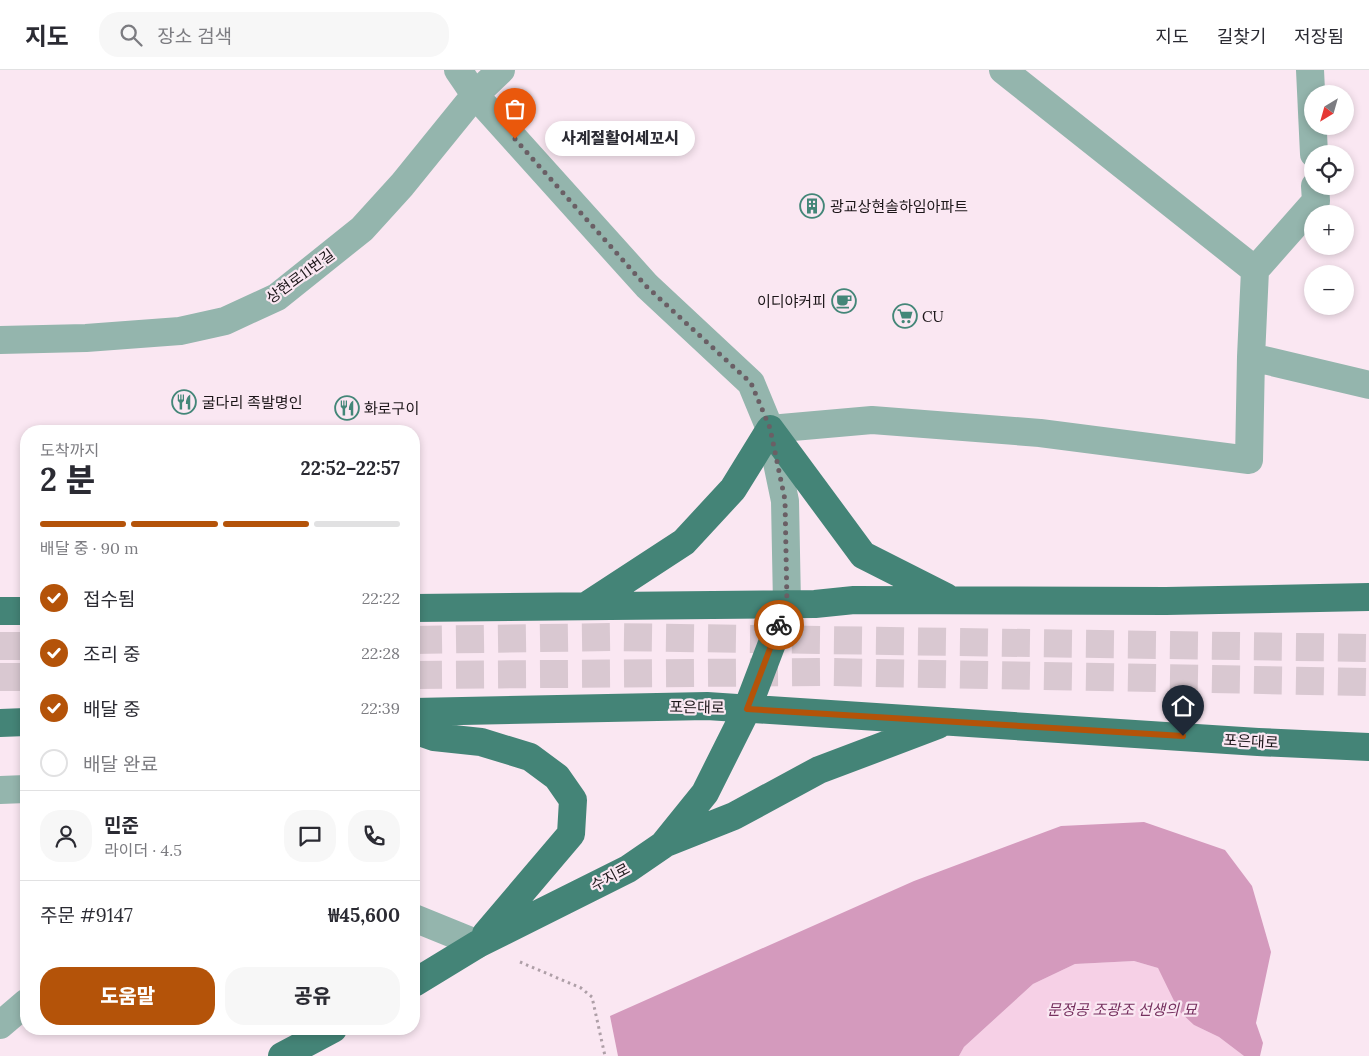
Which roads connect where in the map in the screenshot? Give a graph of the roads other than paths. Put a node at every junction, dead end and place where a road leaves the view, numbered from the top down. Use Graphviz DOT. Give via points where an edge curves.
graph roads {
  1 [pos="458,70"];
  2 [pos="501,70"];
  3 [pos="1003,70"];
  4 [pos="1310,70"];
  5 [pos="475,95"];
  6 [pos="1314,145"];
  7 [pos="1316,195"];
  8 [pos="1255,270"];
  9 [pos="0,340"];
  10 [pos="1251,357"];
  11 [pos="1369,385"];
  12 [pos="770,428"];
  13 [pos="1369,597"];
  14 [pos="952,600"];
  15 [pos="787,604"];
  16 [pos="586,606"];
  17 [pos="420,608"];
  18 [pos="0,611"];
  19 [pos="20,611"];
  20 [pos="747,709"];
  21 [pos="420,712"];
  22 [pos="947,721"];
  23 [pos="20,722"];
  24 [pos="0,723"];
  25 [pos="420,732"];
  26 [pos="1369,747"];
  27 [pos="20,788"];
  28 [pos="0,790"];
  29 [pos="663,844"];
  30 [pos="420,919"];
  31 [pos="478,944"];
  32 [pos="420,979"];
  33 [pos="20,1008"];
  34 [pos="0,1025"];
  35 [pos="322,1035"];
  36 [pos="282,1056"];
  1 -- 5 [label="street"];
  2 -- 5 [label="street, 상현로11번길"];
  3 -- 8 [label="street"];
  4 -- 6 [label="street"];
  5 -- 9 [label="street, 상현로11번길" via="362,229 277,297 225,321 180,331"];
  5 -- 12 [label="street" via="646,286 751,383"];
  7 -- 8 [label="street" via="1316,202"];
  8 -- 10 [label="street"];
  10 -- 11 [label="street"];
  10 -- 12 [label="street" via="1249,460 1040,433 872,420"];
  12 -- 14 [label="main road" via="863,555"];
  12 -- 15 [label="street" via="785,500"];
  12 -- 16 [label="main road" via="733,489 684,542"];
  13 -- 14 [label="main road"];
  14 -- 15 [label="main road"];
  15 -- 16 [label="main road"];
  15 -- 20 [label="main road, 수지로"];
  16 -- 17 [label="main road"];
  18 -- 19 [label="main road"];
  20 -- 21 [label="main road, 포은대로" via="706,706"];
  20 -- 22 [label="main road, 포은대로"];
  20 -- 29 [label="main road, 수지로" via="705,793"];
  22 -- 26 [label="main road, 포은대로"];
  22 -- 29 [label="main road" via="819,770 734,816"];
  23 -- 24 [label="main road"];
  25 -- 31 [label="main road" via="482,742 530,757 558,777 573,800 570,834"];
  27 -- 28 [label="street"];
  29 -- 31 [label="main road, 수지로" via="628,869"];
  30 -- 31 [label="street"];
  31 -- 32 [label="main road, 수지로"];
  33 -- 34 [label="street"];
  35 -- 36 [label="main road"];
}
